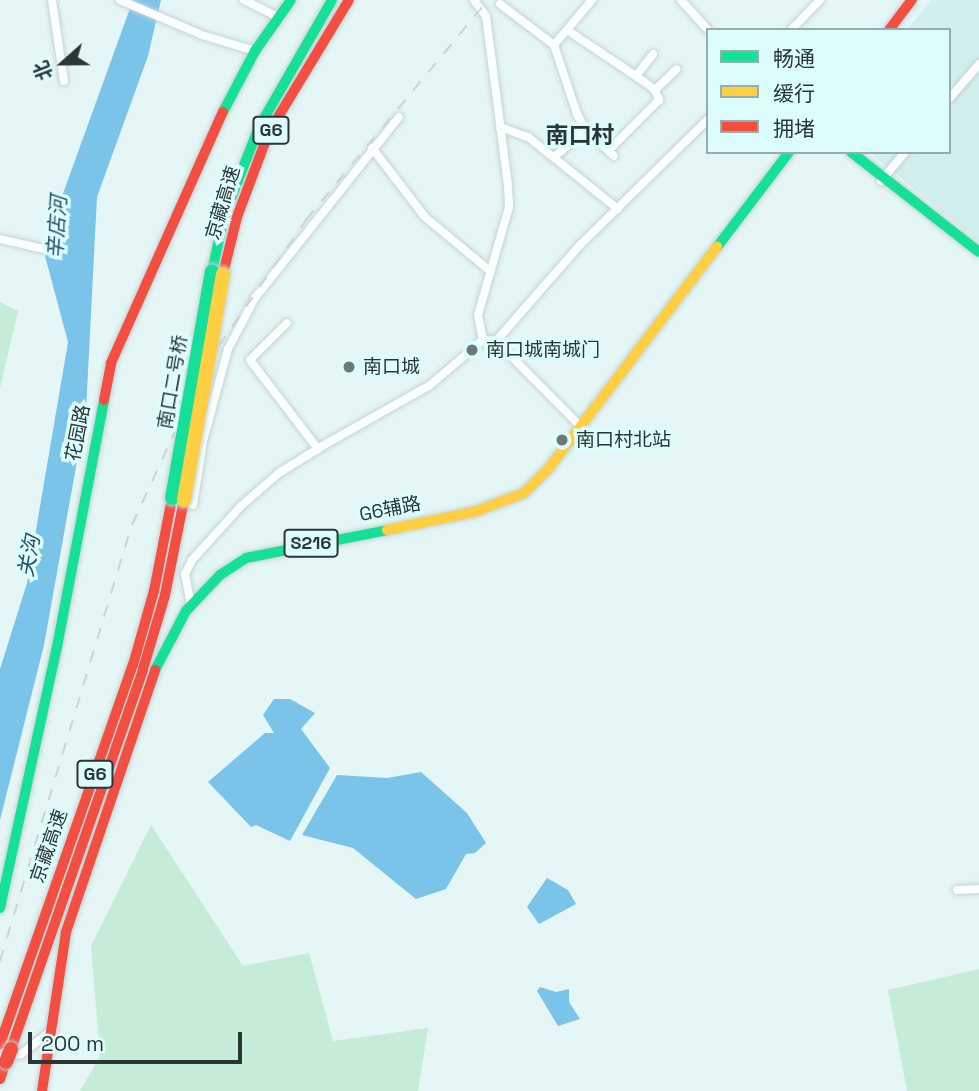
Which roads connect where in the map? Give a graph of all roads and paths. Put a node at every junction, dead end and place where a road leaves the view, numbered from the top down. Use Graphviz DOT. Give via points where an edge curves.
graph roads {
  1 [pos="52,0"];
  2 [pos="244,0"];
  3 [pos="291,0"];
  4 [pos="332,0"];
  5 [pos="349,0"];
  6 [pos="474,0"];
  7 [pos="592,0"];
  8 [pos="681,0"];
  9 [pos="820,0"];
  10 [pos="912,0"];
  11 [pos="124,2"];
  12 [pos="501,2"];
  13 [pos="486,16"];
  14 [pos="280,18"];
  15 [pos="706,28"];
  16 [pos="793,28"];
  17 [pos="891,28"];
  18 [pos="567,30"];
  19 [pos="554,45"];
  20 [pos="255,51"];
  21 [pos="653,54"];
  22 [pos="979,64"];
  23 [pos="677,69"];
  24 [pos="636,76"];
  25 [pos="64,81"];
  26 [pos="655,90"];
  27 [pos="951,97"];
  28 [pos="399,117"];
  29 [pos="706,121"];
  30 [pos="500,127"];
  31 [pos="586,130"];
  32 [pos="373,148"];
  33 [pos="787,154"];
  34 [pos="853,154"];
  35 [pos="903,154"];
  36 [pos="554,157"];
  37 [pos="882,179"];
  38 [pos="618,209"];
  39 [pos="0,239"];
  40 [pos="44,249"];
  41 [pos="979,252"];
  42 [pos="490,271"];
  43 [pos="217,273"];
  44 [pos="288,323"];
  45 [pos="483,340"];
  46 [pos="496,341"];
  47 [pos="581,426"];
  48 [pos="318,449"];
  49 [pos="183,501"];
  50 [pos="191,605"];
  51 [pos="979,889"];
  52 [pos="957,890"];
  53 [pos="0,908"];
  54 [pos="54,1028"];
  55 [pos="4,1053"];
  56 [pos="0,1079"];
  57 [pos="42,1091"];
  1 -- 25 [label="street"];
  2 -- 14 [label="street"];
  3 -- 14 [label="main road, 花园路"];
  4 -- 43 [label="main road, 京藏高速 / G6" via="259,127 224,216"];
  5 -- 43 [label="main road, 京藏高速 / G6" via="269,132"];
  6 -- 13 [label="street"];
  7 -- 18 [label="street"];
  8 -- 15 [label="street"];
  9 -- 16 [label="street"];
  10 -- 17 [label="main road"];
  11 -- 20 [label="street"];
  12 -- 13 [label="street"];
  12 -- 19 [label="street"];
  13 -- 30 [label="street"];
  14 -- 20 [label="main road, 花园路"];
  18 -- 19 [label="street"];
  18 -- 24 [label="street"];
  19 -- 31 [label="street" via="569,97"];
  20 -- 53 [label="main road, 花园路" via="111,363 57,647"];
  21 -- 24 [label="street"];
  22 -- 27 [label="street"];
  23 -- 26 [label="street"];
  24 -- 26 [label="street"];
  26 -- 31 [label="street" via="659,100 655,109 612,153"];
  28 -- 32 [label="street"];
  29 -- 38 [label="street"];
  30 -- 36 [label="street" via="528,137"];
  30 -- 42 [label="street" via="509,207"];
  31 -- 36 [label="street"];
  32 -- 42 [label="street" via="425,217"];
  32 -- 49 [label="street" via="255,299 228,349"];
  33 -- 47 [label="main road, G6辅路 / S216"];
  34 -- 37 [label="main road"];
  35 -- 37 [label="street"];
  36 -- 38 [label="street"];
  37 -- 41 [label="main road"];
  38 -- 46 [label="street"];
  39 -- 40 [label="street"];
  42 -- 45 [label="street" via="478,315"];
  43 -- 49 [label="main road, 南口二号桥 / G6, bridge"];
  44 -- 48 [label="street" via="250,360"];
  45 -- 46 [label="street"];
  45 -- 48 [label="street" via="430,385"];
  46 -- 47 [label="street"];
  47 -- 50 [label="main road, G6辅路 / S216" via="536,482 511,500 474,512 246,558 220,575"];
  48 -- 50 [label="street" via="241,506 192,560 185,574"];
  49 -- 55 [label="main road, 南口二号桥" via="165,595 144,669"];
  50 -- 54 [label="main road, G6辅路 / S216" via="162,650 73,909 61,957"];
  51 -- 52 [label="street"];
  54 -- 55 [label="street" via="21,1054"];
  54 -- 57 [label="main road, G6辅路 / S216"];
  55 -- 56 [label="main road, 南口二号桥"];
}
